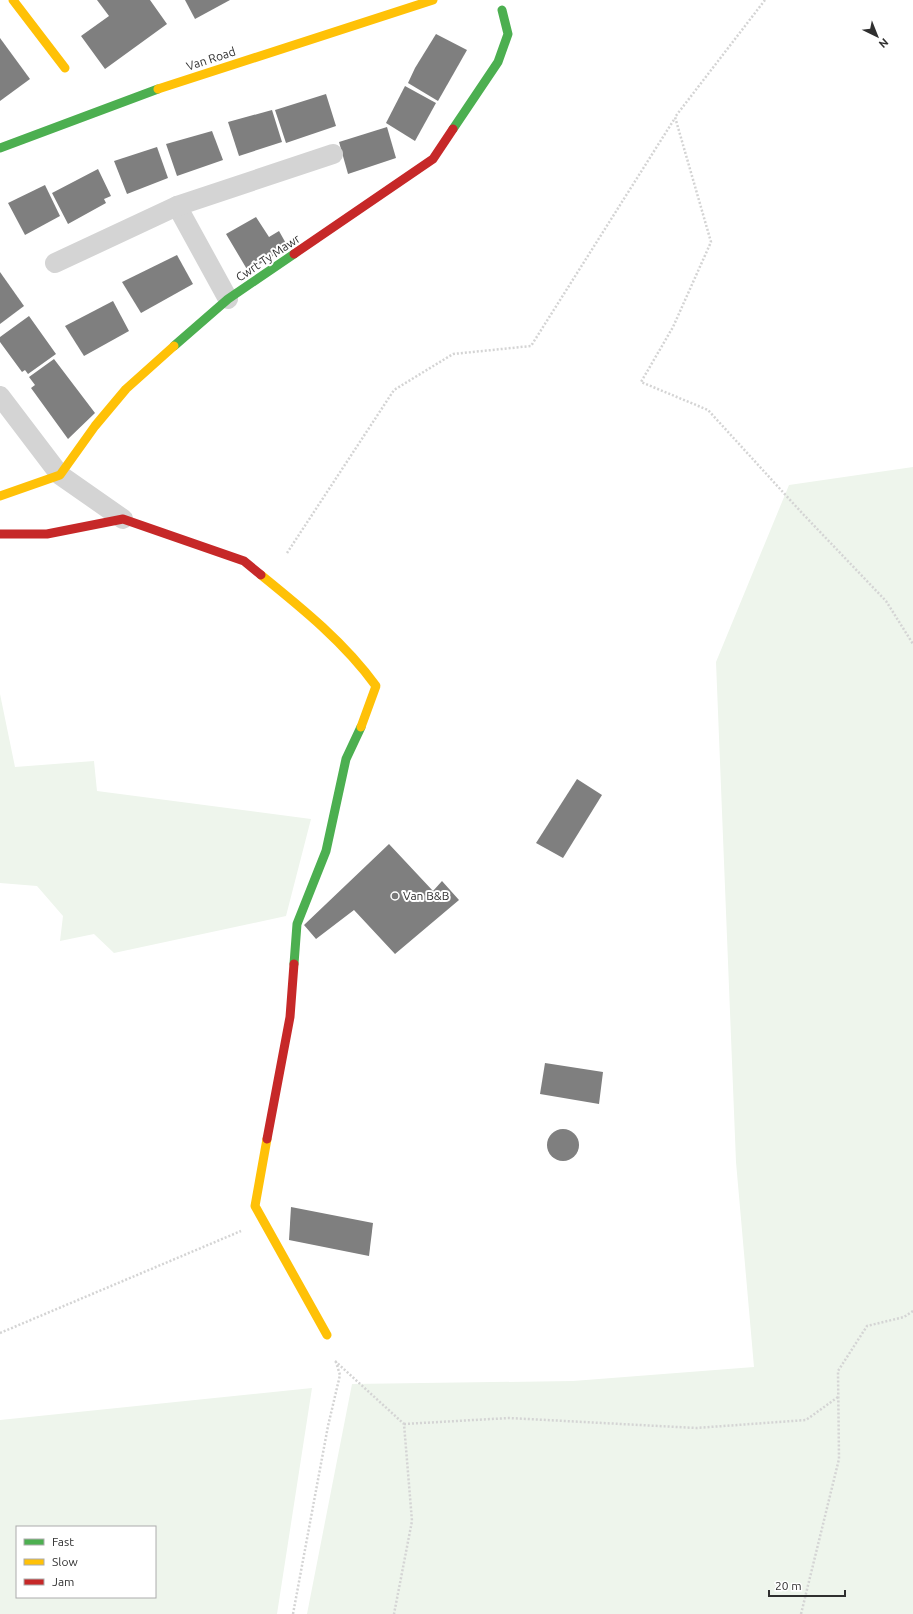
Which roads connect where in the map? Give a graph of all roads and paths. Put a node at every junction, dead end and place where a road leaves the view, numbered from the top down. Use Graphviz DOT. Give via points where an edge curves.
graph roads {
  1 [pos="13,0"];
  2 [pos="433,0"];
  3 [pos="765,0"];
  4 [pos="388,7"];
  5 [pos="502,10"];
  6 [pos="65,68"];
  7 [pos="675,118"];
  8 [pos="0,148"];
  9 [pos="333,154"];
  10 [pos="177,206"];
  11 [pos="55,263"];
  12 [pos="228,299"];
  13 [pos="0,396"];
  14 [pos="60,475"];
  15 [pos="0,496"];
  16 [pos="123,519"];
  17 [pos="0,534"];
  18 [pos="287,553"];
  19 [pos="913,644"];
  20 [pos="264,1222"];
  21 [pos="913,1311"];
  22 [pos="0,1333"];
  23 [pos="327,1335"];
  24 [pos="335,1361"];
  25 [pos="838,1397"];
  26 [pos="404,1424"];
  27 [pos="293,1614"];
  28 [pos="394,1614"];
  29 [pos="801,1614"];
  1 -- 6 [label="street"];
  2 -- 4 [label="street, Van Road"];
  3 -- 7 [label="path"];
  4 -- 8 [label="street, Van Road"];
  5 -- 12 [label="street, Cwrt Ty Mawr" via="508,34 498,62 433,159"];
  7 -- 18 [label="path" via="531,346 453,354 394,390"];
  7 -- 19 [label="path" via="710,242 673,327 641,382 708,410 886,601"];
  9 -- 10 [label="street"];
  10 -- 11 [label="street"];
  10 -- 12 [label="street"];
  12 -- 14 [label="street, Cwrt Ty Mawr" via="126,389 95,426"];
  13 -- 14 [label="street"];
  14 -- 15 [label="street"];
  14 -- 16 [label="street"];
  16 -- 17 [label="street" via="47,534"];
  16 -- 20 [label="street" via="244,561 304,610 360,664 376,686 363,723 346,759 326,851 297,924 290,1017 255,1206"];
  20 -- 22 [label="path"];
  20 -- 23 [label="street"];
  21 -- 25 [label="path" via="904,1317 867,1326 838,1371"];
  23 -- 24 [label="path"];
  24 -- 26 [label="path"];
  24 -- 27 [label="path" via="340,1375"];
  25 -- 26 [label="path" via="806,1420 696,1428 509,1418"];
  25 -- 29 [label="path" via="839,1459"];
  26 -- 28 [label="path" via="412,1521"];
}
